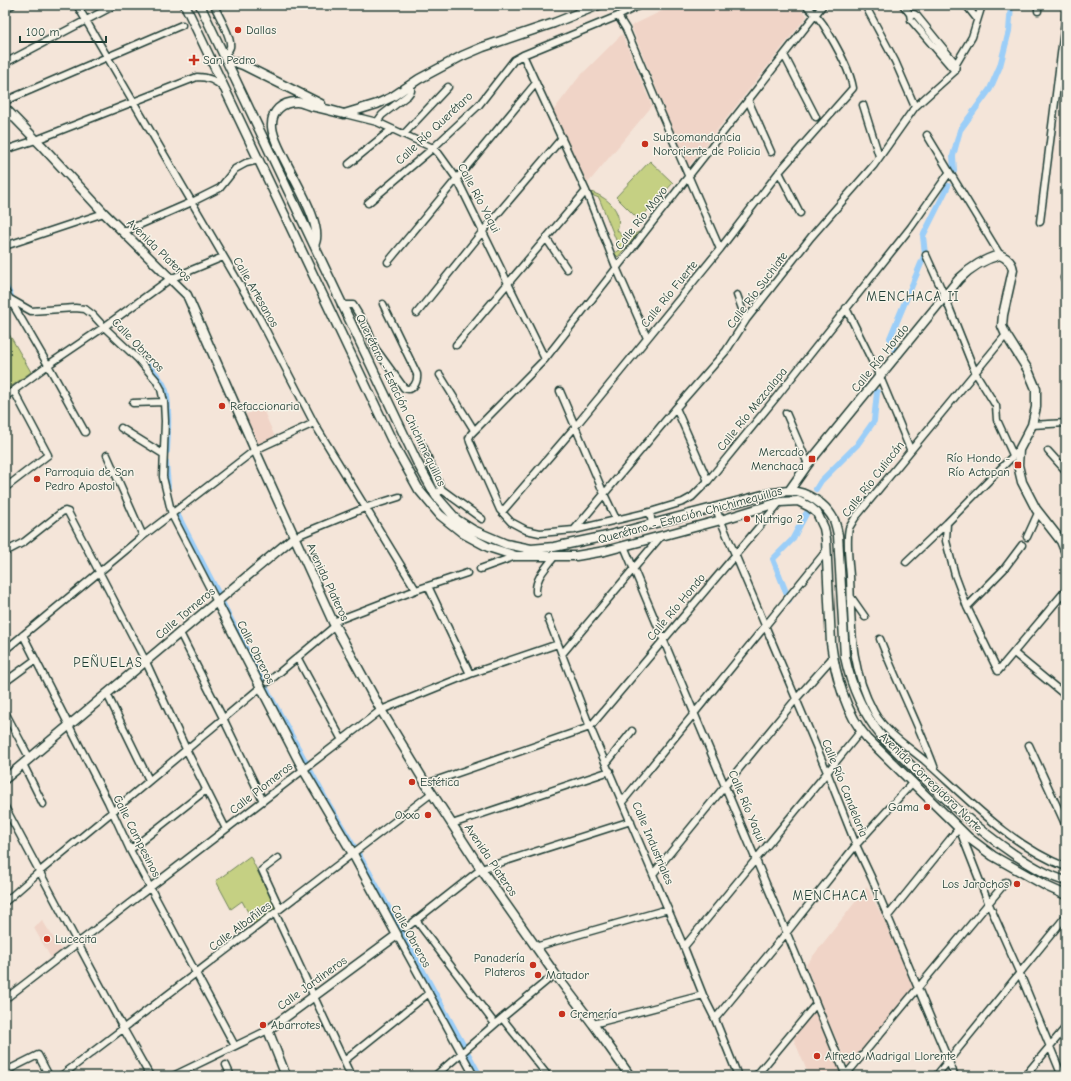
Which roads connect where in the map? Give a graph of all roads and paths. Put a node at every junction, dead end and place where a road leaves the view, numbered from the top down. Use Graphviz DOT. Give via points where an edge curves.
graph roads {
  1 [pos="12,5"];
  2 [pos="77,5"];
  3 [pos="115,5"];
  4 [pos="185,5"];
  5 [pos="200,5"];
  6 [pos="214,5"];
  7 [pos="599,5"];
  8 [pos="640,5"];
  9 [pos="806,5"];
  10 [pos="823,5"];
  11 [pos="865,5"];
  12 [pos="903,5"];
  13 [pos="966,5"];
  14 [pos="982,5"];
  15 [pos="5,8"];
  16 [pos="1066,14"];
  17 [pos="815,15"];
  18 [pos="618,16"];
  19 [pos="977,19"];
  20 [pos="85,20"];
  21 [pos="182,25"];
  22 [pos="1064,40"];
  23 [pos="523,55"];
  24 [pos="784,55"];
  25 [pos="108,57"];
  26 [pos="225,57"];
  27 [pos="5,63"];
  28 [pos="956,67"];
  29 [pos="536,83"];
  30 [pos="410,85"];
  31 [pos="448,87"];
  32 [pos="229,96"];
  33 [pos="748,100"];
  34 [pos="5,101"];
  35 [pos="134,101"];
  36 [pos="863,105"];
  37 [pos="915,107"];
  38 [pos="5,108"];
  39 [pos="344,114"];
  40 [pos="816,117"];
  41 [pos="377,122"];
  42 [pos="392,129"];
  43 [pos="404,134"];
  44 [pos="927,135"];
  45 [pos="562,138"];
  46 [pos="36,140"];
  47 [pos="433,148"];
  48 [pos="5,150"];
  49 [pos="771,152"];
  50 [pos="879,156"];
  51 [pos="259,160"];
  52 [pos="349,164"];
  53 [pos="779,172"];
  54 [pos="950,173"];
  55 [pos="688,176"];
  56 [pos="457,179"];
  57 [pos="586,191"];
  58 [pos="192,202"];
  59 [pos="368,203"];
  60 [pos="800,212"];
  61 [pos="104,213"];
  62 [pos="1040,222"];
  63 [pos="483,231"];
  64 [pos="123,232"];
  65 [pos="296,238"];
  66 [pos="546,238"];
  67 [pos="314,245"];
  68 [pos="5,246"];
  69 [pos="720,248"];
  70 [pos="926,255"];
  71 [pos="1000,255"];
  72 [pos="224,257"];
  73 [pos="388,262"];
  74 [pos="616,267"];
  75 [pos="567,269"];
  76 [pos="170,279"];
  77 [pos="507,284"];
  78 [pos="5,291"];
  79 [pos="737,295"];
  80 [pos="945,296"];
  81 [pos="10,299"];
  82 [pos="383,304"];
  83 [pos="341,305"];
  84 [pos="846,308"];
  85 [pos="417,313"];
  86 [pos="746,320"];
  87 [pos="104,327"];
  88 [pos="1006,335"];
  89 [pos="647,338"];
  90 [pos="456,345"];
  91 [pos="544,358"];
  92 [pos="48,364"];
  93 [pos="975,372"];
  94 [pos="440,375"];
  95 [pos="880,377"];
  96 [pos="14,391"];
  97 [pos="560,391"];
  98 [pos="5,397"];
  99 [pos="164,402"];
  100 [pos="133,403"];
  101 [pos="676,408"];
  102 [pos="786,413"];
  103 [pos="314,423"];
  104 [pos="1066,423"];
  105 [pos="1032,425"];
  106 [pos="575,427"];
  107 [pos="120,428"];
  108 [pos="474,430"];
  109 [pos="85,432"];
  110 [pos="423,446"];
  111 [pos="910,449"];
  112 [pos="254,450"];
  113 [pos="1048,451"];
  114 [pos="1016,452"];
  115 [pos="163,454"];
  116 [pos="107,455"];
  117 [pos="808,464"];
  118 [pos="1066,470"];
  119 [pos="708,481"];
  120 [pos="5,488"];
  121 [pos="789,491"];
  122 [pos="438,493"];
  123 [pos="604,494"];
  124 [pos="399,497"];
  125 [pos="780,502"];
  126 [pos="367,507"];
  127 [pos="715,507"];
  128 [pos="502,512"];
  129 [pos="650,512"];
  130 [pos="173,513"];
  131 [pos="1038,513"];
  132 [pos="482,519"];
  133 [pos="616,519"];
  134 [pos="721,520"];
  135 [pos="947,523"];
  136 [pos="652,524"];
  137 [pos="574,530"];
  138 [pos="143,536"];
  139 [pos="660,536"];
  140 [pos="294,537"];
  141 [pos="1027,537"];
  142 [pos="624,546"];
  143 [pos="1022,546"];
  144 [pos="827,550"];
  145 [pos="5,552"];
  146 [pos="1066,553"];
  147 [pos="736,554"];
  148 [pos="516,556"];
  149 [pos="554,556"];
  150 [pos="906,562"];
  151 [pos="480,568"];
  152 [pos="634,568"];
  153 [pos="100,572"];
  154 [pos="467,573"];
  155 [pos="428,586"];
  156 [pos="416,590"];
  157 [pos="1066,590"];
  158 [pos="536,592"];
  159 [pos="851,597"];
  160 [pos="217,602"];
  161 [pos="967,606"];
  162 [pos="864,617"];
  163 [pos="548,618"];
  164 [pos="334,624"];
  165 [pos="765,626"];
  166 [pos="180,633"];
  167 [pos="23,635"];
  168 [pos="880,639"];
  169 [pos="664,641"];
  170 [pos="831,643"];
  171 [pos="558,644"];
  172 [pos="844,648"];
  173 [pos="5,650"];
  174 [pos="854,652"];
  175 [pos="1014,653"];
  176 [pos="562,654"];
  177 [pos="297,657"];
  178 [pos="833,657"];
  179 [pos="35,660"];
  180 [pos="146,662"];
  181 [pos="470,674"];
  182 [pos="860,678"];
  183 [pos="5,682"];
  184 [pos="268,682"];
  185 [pos="854,685"];
  186 [pos="1066,685"];
  187 [pos="261,687"];
  188 [pos="1060,690"];
  189 [pos="107,694"];
  190 [pos="1066,696"];
  191 [pos="796,699"];
  192 [pos="381,710"];
  193 [pos="694,713"];
  194 [pos="6,714"];
  195 [pos="223,718"];
  196 [pos="69,727"];
  197 [pos="590,727"];
  198 [pos="632,731"];
  199 [pos="861,732"];
  200 [pos="342,740"];
  201 [pos="1029,745"];
  202 [pos="186,749"];
  203 [pos="27,761"];
  204 [pos="606,764"];
  205 [pos="306,767"];
  206 [pos="610,771"];
  207 [pos="935,771"];
  208 [pos="827,772"];
  209 [pos="5,779"];
  210 [pos="149,780"];
  211 [pos="913,782"];
  212 [pos="426,784"];
  213 [pos="725,786"];
  214 [pos="206,790"];
  215 [pos="432,793"];
  216 [pos="263,801"];
  217 [pos="623,801"];
  218 [pos="43,804"];
  219 [pos="5,807"];
  220 [pos="112,812"];
  221 [pos="631,821"];
  222 [pos="452,824"];
  223 [pos="1066,826"];
  224 [pos="959,828"];
  225 [pos="226,829"];
  226 [pos="856,845"];
  227 [pos="130,850"];
  228 [pos="355,852"];
  229 [pos="278,858"];
  230 [pos="756,859"];
  231 [pos="1066,867"];
  232 [pos="481,869"];
  233 [pos="39,872"];
  234 [pos="653,874"];
  235 [pos="1066,881"];
  236 [pos="1006,882"];
  237 [pos="150,887"];
  238 [pos="1066,895"];
  239 [pos="5,902"];
  240 [pos="988,902"];
  241 [pos="668,909"];
  242 [pos="278,911"];
  243 [pos="888,916"];
  244 [pos="1066,916"];
  245 [pos="416,920"];
  246 [pos="406,928"];
  247 [pos="787,932"];
  248 [pos="397,935"];
  249 [pos="78,943"];
  250 [pos="535,946"];
  251 [pos="684,947"];
  252 [pos="196,972"];
  253 [pos="555,974"];
  254 [pos="1020,974"];
  255 [pos="918,988"];
  256 [pos="429,993"];
  257 [pos="703,995"];
  258 [pos="314,997"];
  259 [pos="5,999"];
  260 [pos="816,1004"];
  261 [pos="502,1018"];
  262 [pos="714,1020"];
  263 [pos="495,1024"];
  264 [pos="593,1024"];
  265 [pos="1066,1027"];
  266 [pos="122,1028"];
  267 [pos="268,1030"];
  268 [pos="235,1046"];
  269 [pos="1049,1047"];
  270 [pos="463,1052"];
  271 [pos="948,1060"];
  272 [pos="344,1061"];
  273 [pos="226,1065"];
  274 [pos="10,1069"];
  275 [pos="49,1076"];
  276 [pos="61,1076"];
  277 [pos="150,1076"];
  278 [pos="173,1076"];
  279 [pos="231,1076"];
  280 [pos="286,1076"];
  281 [pos="351,1076"];
  282 [pos="435,1076"];
  283 [pos="474,1076"];
  284 [pos="548,1076"];
  285 [pos="630,1076"];
  286 [pos="738,1076"];
  287 [pos="756,1076"];
  288 [pos="846,1076"];
  289 [pos="936,1076"];
  290 [pos="955,1076"];
  291 [pos="1025,1076"];
  292 [pos="1062,1076"];
  1 -- 15 [label="street"];
  2 -- 20 [label="street, Calle Artesanos"];
  3 -- 20 [label="street"];
  4 -- 32 [label="main road, Querétaro - Estación Chichimequillas"];
  5 -- 26 [label="main road, Querétaro - Estación Chichimequillas"];
  6 -- 26 [label="street" via="230,43"];
  7 -- 30 [label="main road" via="483,46"];
  8 -- 18 [label="street, Calle Río Querétaro"];
  9 -- 17 [label="street"];
  10 -- 17 [label="street, Calle Río Mayo"];
  11 -- 37 [label="street"];
  12 -- 28 [label="street" via="910,14 917,16"];
  13 -- 19 [label="street"];
  14 -- 19 [label="street, Calle Río Suchiate"];
  16 -- 22 [label="street"];
  17 -- 24 [label="street, Calle Río Mayo"];
  17 -- 53 [label="street, Calle Río Fuerte" via="837,49 853,88"];
  18 -- 23 [label="street, Calle Río Querétaro"];
  18 -- 55 [label="street" via="626,29"];
  19 -- 28 [label="street, Calle Río Suchiate" via="972,37"];
  20 -- 25 [label="street, Calle Artesanos"];
  20 -- 27 [label="street"];
  21 -- 25 [label="street"];
  22 -- 62 [label="street"];
  23 -- 29 [label="street"];
  23 -- 47 [label="street, Calle Río Querétaro" via="514,60 478,105"];
  24 -- 33 [label="street, Calle Río Mayo"];
  24 -- 40 [label="street"];
  25 -- 34 [label="street"];
  25 -- 35 [label="street, Calle Artesanos"];
  26 -- 39 [label="main road, Calle Río Yaqui"];
  26 -- 67 [label="main road, Querétaro - Estación Chichimequillas"];
  28 -- 37 [label="street, Calle Río Suchiate"];
  29 -- 45 [label="street"];
  29 -- 56 [label="street"];
  30 -- 39 [label="main road" via="377,104"];
  30 -- 41 [label="street" via="411,91 408,95"];
  31 -- 43 [label="street"];
  32 -- 35 [label="street" via="215,81 197,77"];
  32 -- 51 [label="main road, Querétaro - Estación Chichimequillas"];
  33 -- 49 [label="street"];
  33 -- 55 [label="street, Calle Río Mayo"];
  35 -- 46 [label="street"];
  35 -- 58 [label="street, Calle Artesanos"];
  36 -- 50 [label="street"];
  37 -- 50 [label="street, Calle Río Suchiate"];
  38 -- 46 [label="main road, Avenida Plateros"];
  39 -- 41 [label="street, Calle Río Yaqui"];
  39 -- 67 [label="main road" via="298,102 286,103 278,108 274,116 272,127 276,139 305,198 314,223 317,236"];
  41 -- 42 [label="street, Calle Río Yaqui"];
  42 -- 43 [label="street, Calle Río Yaqui"];
  42 -- 52 [label="street"];
  43 -- 47 [label="street, Calle Río Yaqui"];
  44 -- 54 [label="street"];
  45 -- 57 [label="street"];
  45 -- 63 [label="street"];
  46 -- 48 [label="street"];
  46 -- 61 [label="main road, Avenida Plateros"];
  47 -- 56 [label="street, Calle Río Yaqui"];
  47 -- 59 [label="street, Calle Río Querétaro"];
  50 -- 86 [label="street, Calle Río Suchiate"];
  51 -- 58 [label="street" via="239,166 220,188"];
  51 -- 65 [label="main road, Querétaro - Estación Chichimequillas"];
  53 -- 60 [label="street"];
  53 -- 69 [label="street, Calle Río Fuerte"];
  54 -- 71 [label="street"];
  54 -- 84 [label="street, Calle Río Mezcalapa" via="911,228"];
  55 -- 69 [label="street"];
  55 -- 74 [label="street, Calle Río Mayo"];
  56 -- 63 [label="street, Calle Río Yaqui"];
  56 -- 73 [label="street"];
  57 -- 66 [label="street"];
  57 -- 74 [label="street"];
  58 -- 64 [label="street"];
  58 -- 72 [label="street, Calle Artesanos"];
  61 -- 64 [label="main road, Avenida Plateros"];
  61 -- 68 [label="street"];
  63 -- 77 [label="street, Calle Río Yaqui"];
  63 -- 85 [label="street"];
  64 -- 76 [label="main road, Avenida Plateros"];
  65 -- 67 [label="main road" via="310,246"];
  65 -- 148 [label="main road, Querétaro - Estación Chichimequillas" via="394,445 419,490 440,515 464,534 488,547"];
  66 -- 75 [label="street"];
  66 -- 77 [label="street"];
  67 -- 83 [label="main road, Querétaro - Estación Chichimequillas"];
  69 -- 89 [label="street, Calle Río Fuerte"];
  70 -- 80 [label="street"];
  71 -- 80 [label="main road, Calle Río Hondo" via="987,259 968,271"];
  71 -- 88 [label="main road" via="1009,260 1013,270 1002,315 1002,326"];
  72 -- 76 [label="street"];
  72 -- 103 [label="street, Calle Artesanos"];
  74 -- 89 [label="street"];
  74 -- 91 [label="street, Calle Río Mayo"];
  76 -- 87 [label="street"];
  76 -- 112 [label="main road, Avenida Plateros" via="187,295"];
  77 -- 90 [label="street"];
  77 -- 91 [label="street, Calle Río Yaqui"];
  78 -- 81 [label="street"];
  79 -- 86 [label="street"];
  80 -- 93 [label="street"];
  80 -- 95 [label="main road, Calle Río Hondo"];
  81 -- 87 [label="street, Calle Obreros" via="31,310 85,309"];
  81 -- 92 [label="street"];
  82 -- 83 [label="street" via="417,374 418,379 411,388 404,388 375,348 353,305"];
  83 -- 122 [label="main road, Querétaro - Estación Chichimequillas" via="416,462"];
  84 -- 95 [label="street"];
  84 -- 119 [label="street, Calle Río Mezcalapa"];
  86 -- 101 [label="street, Calle Río Suchiate" via="726,351"];
  87 -- 92 [label="street"];
  87 -- 99 [label="street, Calle Obreros" via="150,373 162,389"];
  88 -- 93 [label="street, Calle Río Culiacán"];
  88 -- 105 [label="main road" via="1028,370 1036,389"];
  89 -- 106 [label="street, Calle Río Fuerte"];
  91 -- 108 [label="street, Calle Río Mayo"];
  92 -- 96 [label="street"];
  92 -- 109 [label="street"];
  93 -- 111 [label="street, Calle Río Culiacán"];
  93 -- 114 [label="street" via="996,406 997,420"];
  94 -- 108 [label="street"];
  95 -- 111 [label="street"];
  95 -- 117 [label="main road, Calle Río Hondo"];
  96 -- 98 [label="street"];
  96 -- 120 [label="street" via="48,455"];
  97 -- 106 [label="street"];
  99 -- 100 [label="street"];
  99 -- 115 [label="street, Calle Obreros"];
  101 -- 119 [label="street"];
  101 -- 123 [label="street, Calle Río Suchiate"];
  102 -- 117 [label="street"];
  103 -- 112 [label="street"];
  103 -- 126 [label="street, Calle Artesanos"];
  104 -- 105 [label="street"];
  105 -- 114 [label="main road"];
  106 -- 123 [label="street"];
  106 -- 128 [label="street, Calle Río Fuerte"];
  107 -- 115 [label="street"];
  108 -- 128 [label="street, Calle Río Mayo" via="469,438 470,442"];
  110 -- 122 [label="street"];
  111 -- 159 [label="street, Calle Río Culiacán" via="849,528"];
  112 -- 130 [label="street"];
  112 -- 140 [label="main road, Avenida Plateros"];
  113 -- 118 [label="street"];
  114 -- 131 [label="main road" via="1022,482"];
  114 -- 135 [label="street"];
  115 -- 130 [label="street, Calle Obreros" via="163,477"];
  116 -- 138 [label="street"];
  117 -- 121 [label="main road, Calle Río Hondo"];
  119 -- 129 [label="street, Calle Río Mezcalapa" via="683,502"];
  121 -- 127 [label="main road, Querétaro - Estación Chichimequillas"];
  121 -- 172 [label="main road, Querétaro - Estación Chichimequillas" via="816,500 827,510 835,524 838,535"];
  122 -- 132 [label="street"];
  122 -- 136 [label="main road, Querétaro - Estación Chichimequillas" via="458,520 473,530 506,544 531,549 554,547"];
  123 -- 133 [label="street"];
  123 -- 137 [label="street, Calle Río Suchiate"];
  124 -- 126 [label="street, Calle Torneros"];
  125 -- 134 [label="main road, Querétaro - Estación Chichimequillas"];
  125 -- 144 [label="main road, Querétaro - Estación Chichimequillas" via="798,501 817,514 824,528"];
  125 -- 147 [label="street, Calle Río Hondo"];
  126 -- 140 [label="street, Calle Torneros"];
  126 -- 156 [label="street, Calle Artesanos"];
  127 -- 134 [label="street, Calle Río Candelaria"];
  127 -- 136 [label="main road, Querétaro - Estación Chichimequillas"];
  128 -- 137 [label="street, Calle Río Mezcalapa" via="511,522 526,530 540,533"];
  129 -- 133 [label="street, Calle Río Mezcalapa"];
  129 -- 136 [label="street"];
  130 -- 138 [label="street"];
  130 -- 160 [label="street, Calle Obreros"];
  131 -- 141 [label="street"];
  131 -- 146 [label="main road" via="1061,541"];
  133 -- 137 [label="street, Calle Río Mezcalapa"];
  134 -- 139 [label="main road, Querétaro - Estación Chichimequillas"];
  134 -- 147 [label="street, Calle Río Candelaria"];
  135 -- 150 [label="street"];
  135 -- 161 [label="street" via="946,541 950,558"];
  138 -- 153 [label="street"];
  139 -- 142 [label="main road, Querétaro - Estación Chichimequillas"];
  139 -- 152 [label="street"];
  140 -- 160 [label="main road, Calle Torneros"];
  140 -- 164 [label="main road, Avenida Plateros"];
  142 -- 149 [label="main road, Querétaro - Estación Chichimequillas" via="576,556"];
  142 -- 152 [label="street, Calle Río Yaqui"];
  143 -- 161 [label="street" via="1004,569"];
  144 -- 165 [label="street"];
  144 -- 170 [label="main road, Querétaro - Estación Chichimequillas"];
  145 -- 153 [label="street" via="24,542 65,511 68,512"];
  147 -- 165 [label="street, Calle Río Candelaria"];
  147 -- 169 [label="street, Calle Río Hondo"];
  148 -- 149 [label="main road, Querétaro - Estación Chichimequillas"];
  148 -- 151 [label="street"];
  149 -- 158 [label="street" via="535,585"];
  152 -- 169 [label="street, Calle Río Yaqui"];
  152 -- 176 [label="street"];
  153 -- 167 [label="street"];
  153 -- 180 [label="street"];
  154 -- 155 [label="street"];
  155 -- 156 [label="street"];
  155 -- 181 [label="street"];
  156 -- 164 [label="street"];
  157 -- 175 [label="street"];
  159 -- 162 [label="street"];
  159 -- 174 [label="street, Calle Río Culiacán"];
  160 -- 166 [label="main road, Calle Torneros"];
  160 -- 187 [label="main road, Calle Obreros"];
  161 -- 175 [label="street" via="998,671"];
  163 -- 171 [label="street, Calle Industriales"];
  164 -- 177 [label="street"];
  164 -- 192 [label="main road, Avenida Plateros"];
  165 -- 191 [label="street, Calle Río Candelaria"];
  165 -- 193 [label="street"];
  166 -- 180 [label="main road, Calle Torneros"];
  166 -- 195 [label="street"];
  167 -- 173 [label="street"];
  167 -- 179 [label="street, Calle Campesinos"];
  168 -- 207 [label="street"];
  169 -- 193 [label="street, Calle Río Yaqui"];
  169 -- 197 [label="street, Calle Río Hondo"];
  170 -- 178 [label="main road, Avenida Corregidora Norte"];
  171 -- 176 [label="street, Calle Industriales"];
  171 -- 181 [label="street, Calle Plomeros"];
  172 -- 174 [label="street"];
  172 -- 185 [label="main road, Avenida Corregidora Norte"];
  174 -- 182 [label="street, Calle Río Culiacán"];
  175 -- 188 [label="street"];
  176 -- 197 [label="street, Calle Industriales"];
  177 -- 184 [label="street"];
  177 -- 200 [label="street"];
  178 -- 191 [label="street"];
  178 -- 199 [label="main road, Avenida Corregidora Norte" via="841,688"];
  179 -- 183 [label="street"];
  179 -- 196 [label="street, Calle Campesinos"];
  180 -- 189 [label="main road, Calle Torneros"];
  180 -- 202 [label="street"];
  181 -- 192 [label="street, Calle Plomeros"];
  182 -- 185 [label="street"];
  182 -- 207 [label="street, Calle Río Culiacán" via="875,713 891,733"];
  185 -- 235 [label="main road, Avenida Corregidora Norte" via="863,707 883,738 965,818 1028,864"];
  186 -- 188 [label="street"];
  187 -- 195 [label="street"];
  187 -- 205 [label="main road, Calle Obreros"];
  188 -- 190 [label="street"];
  189 -- 196 [label="main road, Calle Torneros"];
  189 -- 210 [label="street"];
  191 -- 208 [label="street, Calle Río Candelaria"];
  191 -- 213 [label="street"];
  192 -- 200 [label="street, Calle Plomeros"];
  192 -- 212 [label="main road, Avenida Plateros"];
  193 -- 213 [label="street, Calle Río Yaqui"];
  193 -- 217 [label="street"];
  194 -- 203 [label="street"];
  195 -- 202 [label="street"];
  195 -- 216 [label="street"];
  196 -- 203 [label="main road, Calle Torneros"];
  196 -- 220 [label="street, Calle Campesinos"];
  197 -- 204 [label="street, Calle Industriales"];
  197 -- 212 [label="street"];
  198 -- 204 [label="street"];
  199 -- 208 [label="street"];
  199 -- 211 [label="main road, Avenida Corregidora Norte"];
  200 -- 205 [label="street, Calle Plomeros"];
  201 -- 223 [label="street"];
  202 -- 210 [label="street"];
  202 -- 214 [label="street"];
  203 -- 209 [label="main road, Calle Torneros"];
  203 -- 218 [label="street"];
  204 -- 206 [label="street, Calle Industriales"];
  205 -- 216 [label="street, Calle Plomeros"];
  205 -- 228 [label="main road, Calle Obreros"];
  206 -- 217 [label="street, Calle Industriales"];
  206 -- 222 [label="street"];
  207 -- 231 [label="street, Calle Río Culiacán" via="977,809 1026,846"];
  208 -- 226 [label="street, Calle Río Candelaria"];
  208 -- 230 [label="street"];
  210 -- 220 [label="street"];
  211 -- 224 [label="main road, Avenida Corregidora Norte"];
  211 -- 226 [label="street"];
  212 -- 215 [label="main road, Avenida Plateros"];
  213 -- 230 [label="street, Calle Río Yaqui"];
  213 -- 234 [label="street"];
  214 -- 225 [label="street"];
  214 -- 227 [label="street"];
  215 -- 222 [label="main road, Avenida Plateros"];
  215 -- 228 [label="street, Calle Albañiles"];
  216 -- 225 [label="street, Calle Plomeros"];
  217 -- 221 [label="street, Calle Industriales"];
  219 -- 233 [label="street"];
  220 -- 227 [label="street, Calle Campesinos"];
  220 -- 233 [label="street"];
  221 -- 232 [label="street"];
  221 -- 234 [label="street, Calle Industriales"];
  222 -- 232 [label="main road, Avenida Plateros"];
  224 -- 238 [label="main road, Avenida Corregidora Norte" via="993,856"];
  224 -- 240 [label="street"];
  224 -- 243 [label="street"];
  225 -- 237 [label="street, Calle Plomeros"];
  226 -- 243 [label="street, Calle Río Candelaria"];
  226 -- 247 [label="street"];
  227 -- 237 [label="street, Calle Campesinos"];
  228 -- 242 [label="street, Calle Albañiles"];
  228 -- 248 [label="main road, Calle Obreros"];
  229 -- 242 [label="street" via="262,870"];
  230 -- 247 [label="street, Calle Río Yaqui"];
  230 -- 251 [label="street"];
  232 -- 245 [label="street"];
  232 -- 250 [label="main road, Avenida Plateros"];
  233 -- 239 [label="street"];
  233 -- 249 [label="street"];
  234 -- 241 [label="street, Calle Industriales"];
  236 -- 240 [label="street"];
  237 -- 249 [label="street, Calle Plomeros"];
  237 -- 252 [label="street, Calle Campesinos"];
  240 -- 254 [label="street"];
  240 -- 255 [label="street"];
  241 -- 250 [label="street"];
  241 -- 251 [label="street, Calle Industriales"];
  242 -- 252 [label="street, Calle Albañiles"];
  242 -- 258 [label="street"];
  243 -- 255 [label="street, Calle Río Candelaria"];
  244 -- 254 [label="street"];
  245 -- 246 [label="street"];
  245 -- 263 [label="street"];
  247 -- 260 [label="street, Calle Río Yaqui"];
  247 -- 262 [label="street"];
  248 -- 256 [label="street, Calle Obreros"];
  248 -- 258 [label="main road, Calle Jardineros"];
  249 -- 259 [label="street, Calle Plomeros"];
  249 -- 266 [label="street"];
  250 -- 253 [label="main road, Avenida Plateros"];
  251 -- 257 [label="street, Calle Industriales"];
  252 -- 266 [label="street, Calle Albañiles"];
  252 -- 268 [label="street, Calle Campesinos"];
  253 -- 261 [label="street"];
  253 -- 264 [label="main road, Avenida Plateros"];
  254 -- 269 [label="street"];
  254 -- 271 [label="street"];
  255 -- 271 [label="street, Calle Río Candelaria"];
  255 -- 288 [label="street"];
  256 -- 270 [label="street, Calle Obreros"];
  256 -- 272 [label="street"];
  257 -- 262 [label="street, Calle Industriales"];
  257 -- 264 [label="street"];
  258 -- 267 [label="main road, Calle Jardineros"];
  258 -- 272 [label="street"];
  260 -- 287 [label="street"];
  260 -- 288 [label="street, Calle Río Yaqui"];
  261 -- 263 [label="street"];
  261 -- 284 [label="street"];
  262 -- 286 [label="street, Calle Industriales"];
  263 -- 270 [label="street"];
  264 -- 285 [label="main road, Avenida Plateros"];
  265 -- 269 [label="street"];
  266 -- 276 [label="street, Calle Albañiles"];
  266 -- 277 [label="street"];
  267 -- 268 [label="street, Calle Jardineros"];
  267 -- 280 [label="main road"];
  268 -- 278 [label="street, Calle Jardineros"];
  269 -- 291 [label="street"];
  269 -- 292 [label="street"];
  270 -- 282 [label="street"];
  270 -- 283 [label="street, Calle Obreros"];
  271 -- 289 [label="street"];
  271 -- 290 [label="street, Calle Río Candelaria"];
  272 -- 281 [label="street"];
  273 -- 279 [label="street"];
  274 -- 275 [label="street" via="38,1055"];
}
